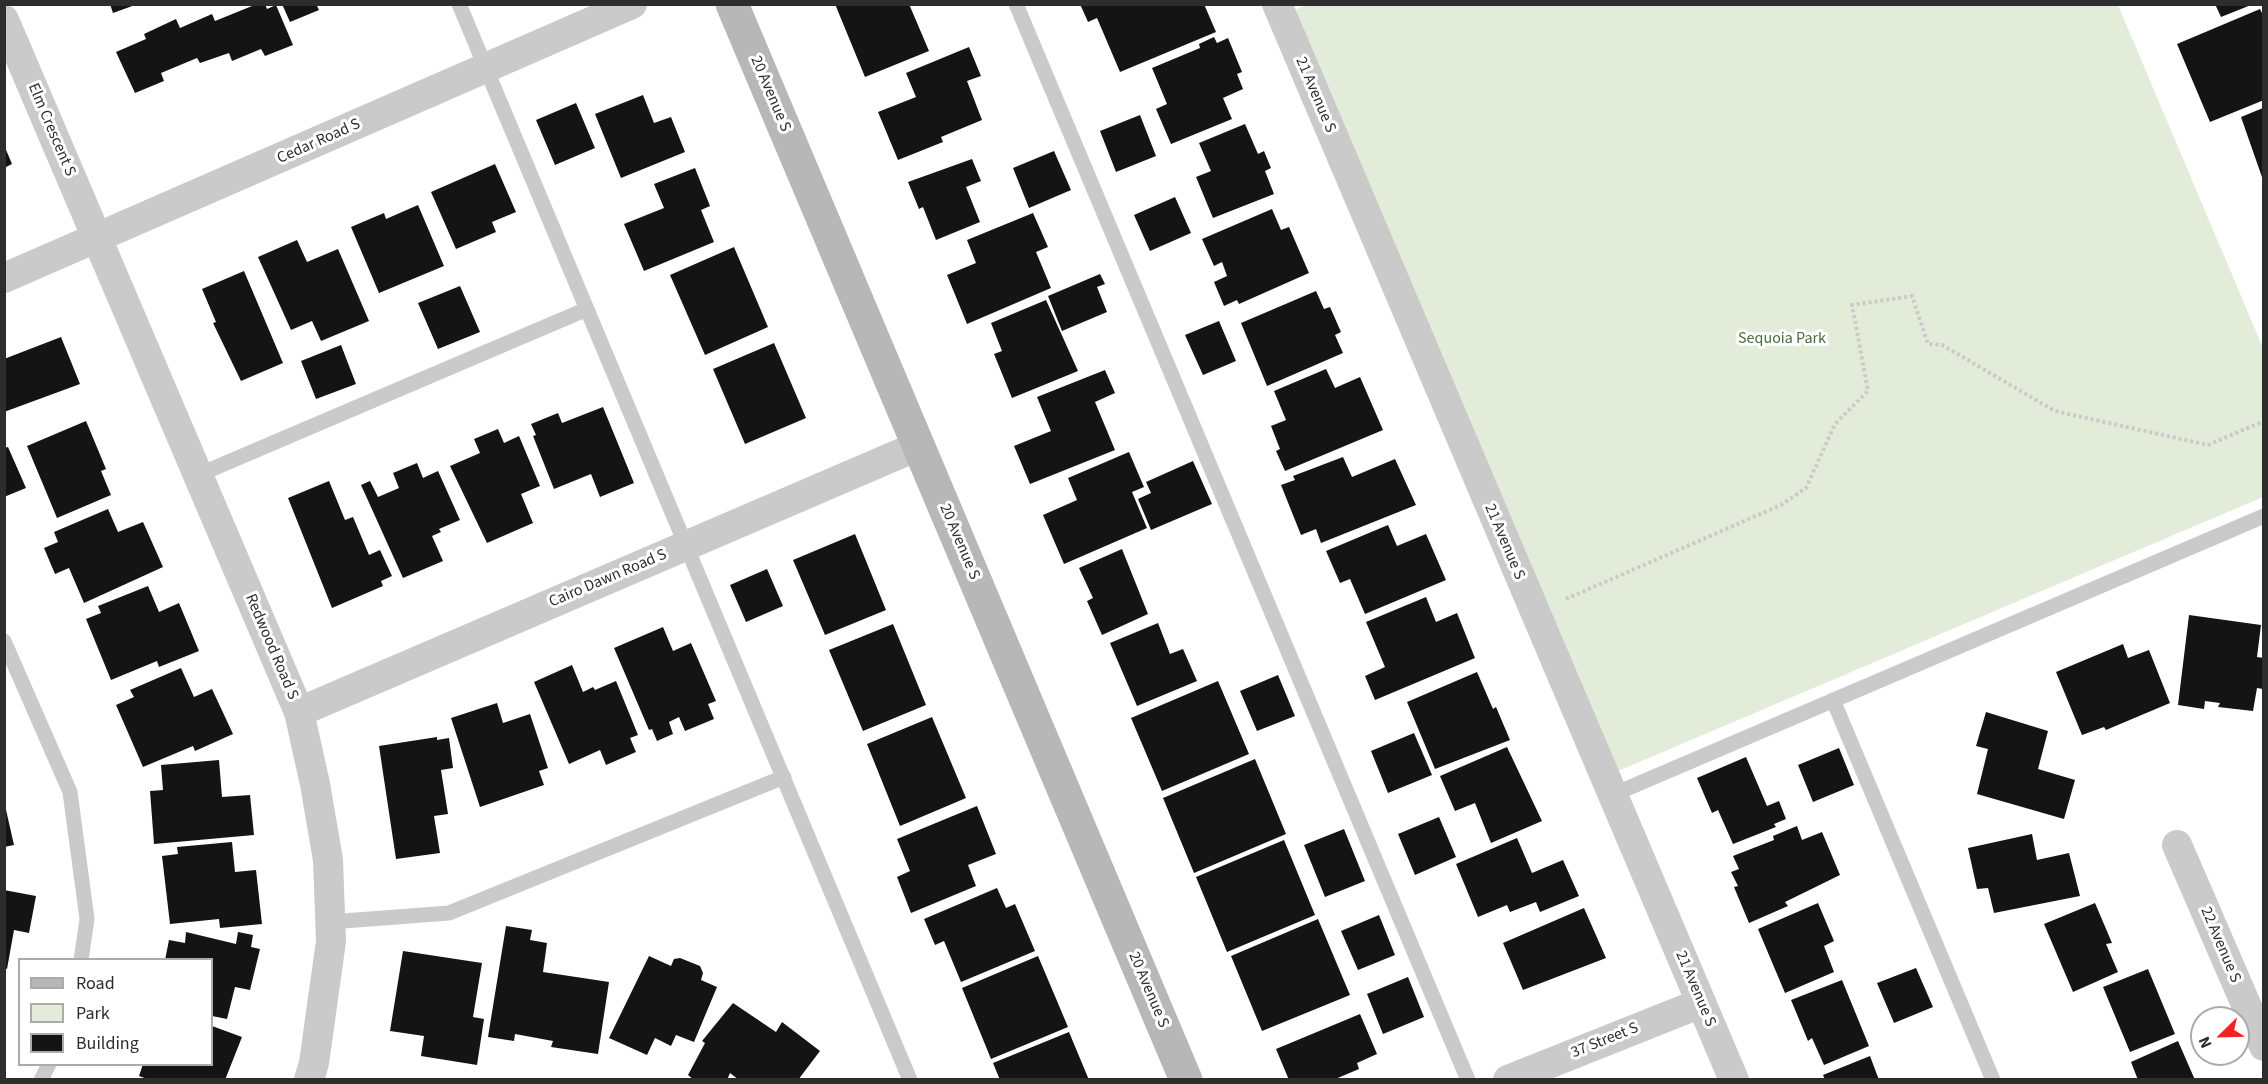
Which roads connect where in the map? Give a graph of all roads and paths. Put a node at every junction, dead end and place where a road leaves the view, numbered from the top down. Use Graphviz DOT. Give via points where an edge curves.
graph roads {
  1 [pos="459,4"];
  2 [pos="632,4"];
  3 [pos="732,4"];
  4 [pos="1017,4"];
  5 [pos="1277,4"];
  6 [pos="4,20"];
  7 [pos="485,69"];
  8 [pos="98,239"];
  9 [pos="4,278"];
  10 [pos="587,309"];
  11 [pos="2264,421"];
  12 [pos="918,446"];
  13 [pos="198,475"];
  14 [pos="2264,516"];
  15 [pos="687,544"];
  16 [pos="1534,613"];
  17 [pos="4,640"];
  18 [pos="1833,700"];
  19 [pos="299,712"];
  20 [pos="784,777"];
  21 [pos="1612,795"];
  22 [pos="2177,845"];
  23 [pos="330,922"];
  24 [pos="81,958"];
  25 [pos="1701,1003"];
  26 [pos="2264,1046"];
  27 [pos="48,1066"];
  28 [pos="41,1080"];
  29 [pos="309,1080"];
  30 [pos="910,1080"];
  31 [pos="1186,1080"];
  32 [pos="1468,1080"];
  33 [pos="1508,1080"];
  34 [pos="1734,1080"];
  35 [pos="1993,1080"];
  1 -- 7 [label="lane"];
  2 -- 7 [label="street, Cedar Road S"];
  3 -- 12 [label="street, 20 Avenue S"];
  4 -- 32 [label="lane"];
  5 -- 16 [label="street, 21 Avenue S"];
  6 -- 8 [label="street, Elm Crescent S"];
  7 -- 8 [label="street, Cedar Road S"];
  7 -- 10 [label="lane"];
  8 -- 9 [label="street, Cedar Road S"];
  8 -- 13 [label="street, Redwood Road S"];
  10 -- 13 [label="lane"];
  10 -- 15 [label="lane"];
  11 -- 16 [label="path" via="2208,445 2055,411 1942,345 1928,344 1912,297 1852,305 1868,390 1835,424 1806,488 1781,505"];
  12 -- 15 [label="street, Cairo Dawn Road S"];
  12 -- 31 [label="street, 20 Avenue S"];
  13 -- 19 [label="street, Redwood Road S"];
  14 -- 18 [label="lane"];
  15 -- 19 [label="street, Cairo Dawn Road S"];
  15 -- 20 [label="lane"];
  16 -- 21 [label="street, 21 Avenue S"];
  17 -- 24 [label="lane" via="70,792 87,919"];
  18 -- 21 [label="lane"];
  18 -- 35 [label="lane"];
  19 -- 23 [label="street, Redwood Road S" via="327,860"];
  20 -- 23 [label="lane" via="449,913"];
  20 -- 30 [label="lane"];
  21 -- 25 [label="street, 21 Avenue S"];
  22 -- 26 [label="street, 22 Avenue S"];
  23 -- 29 [label="street, Redwood Road S" via="332,941"];
  25 -- 33 [label="street, 37 Street S"];
  25 -- 34 [label="street, 21 Avenue S"];
  27 -- 28 [label="lane"];
}
